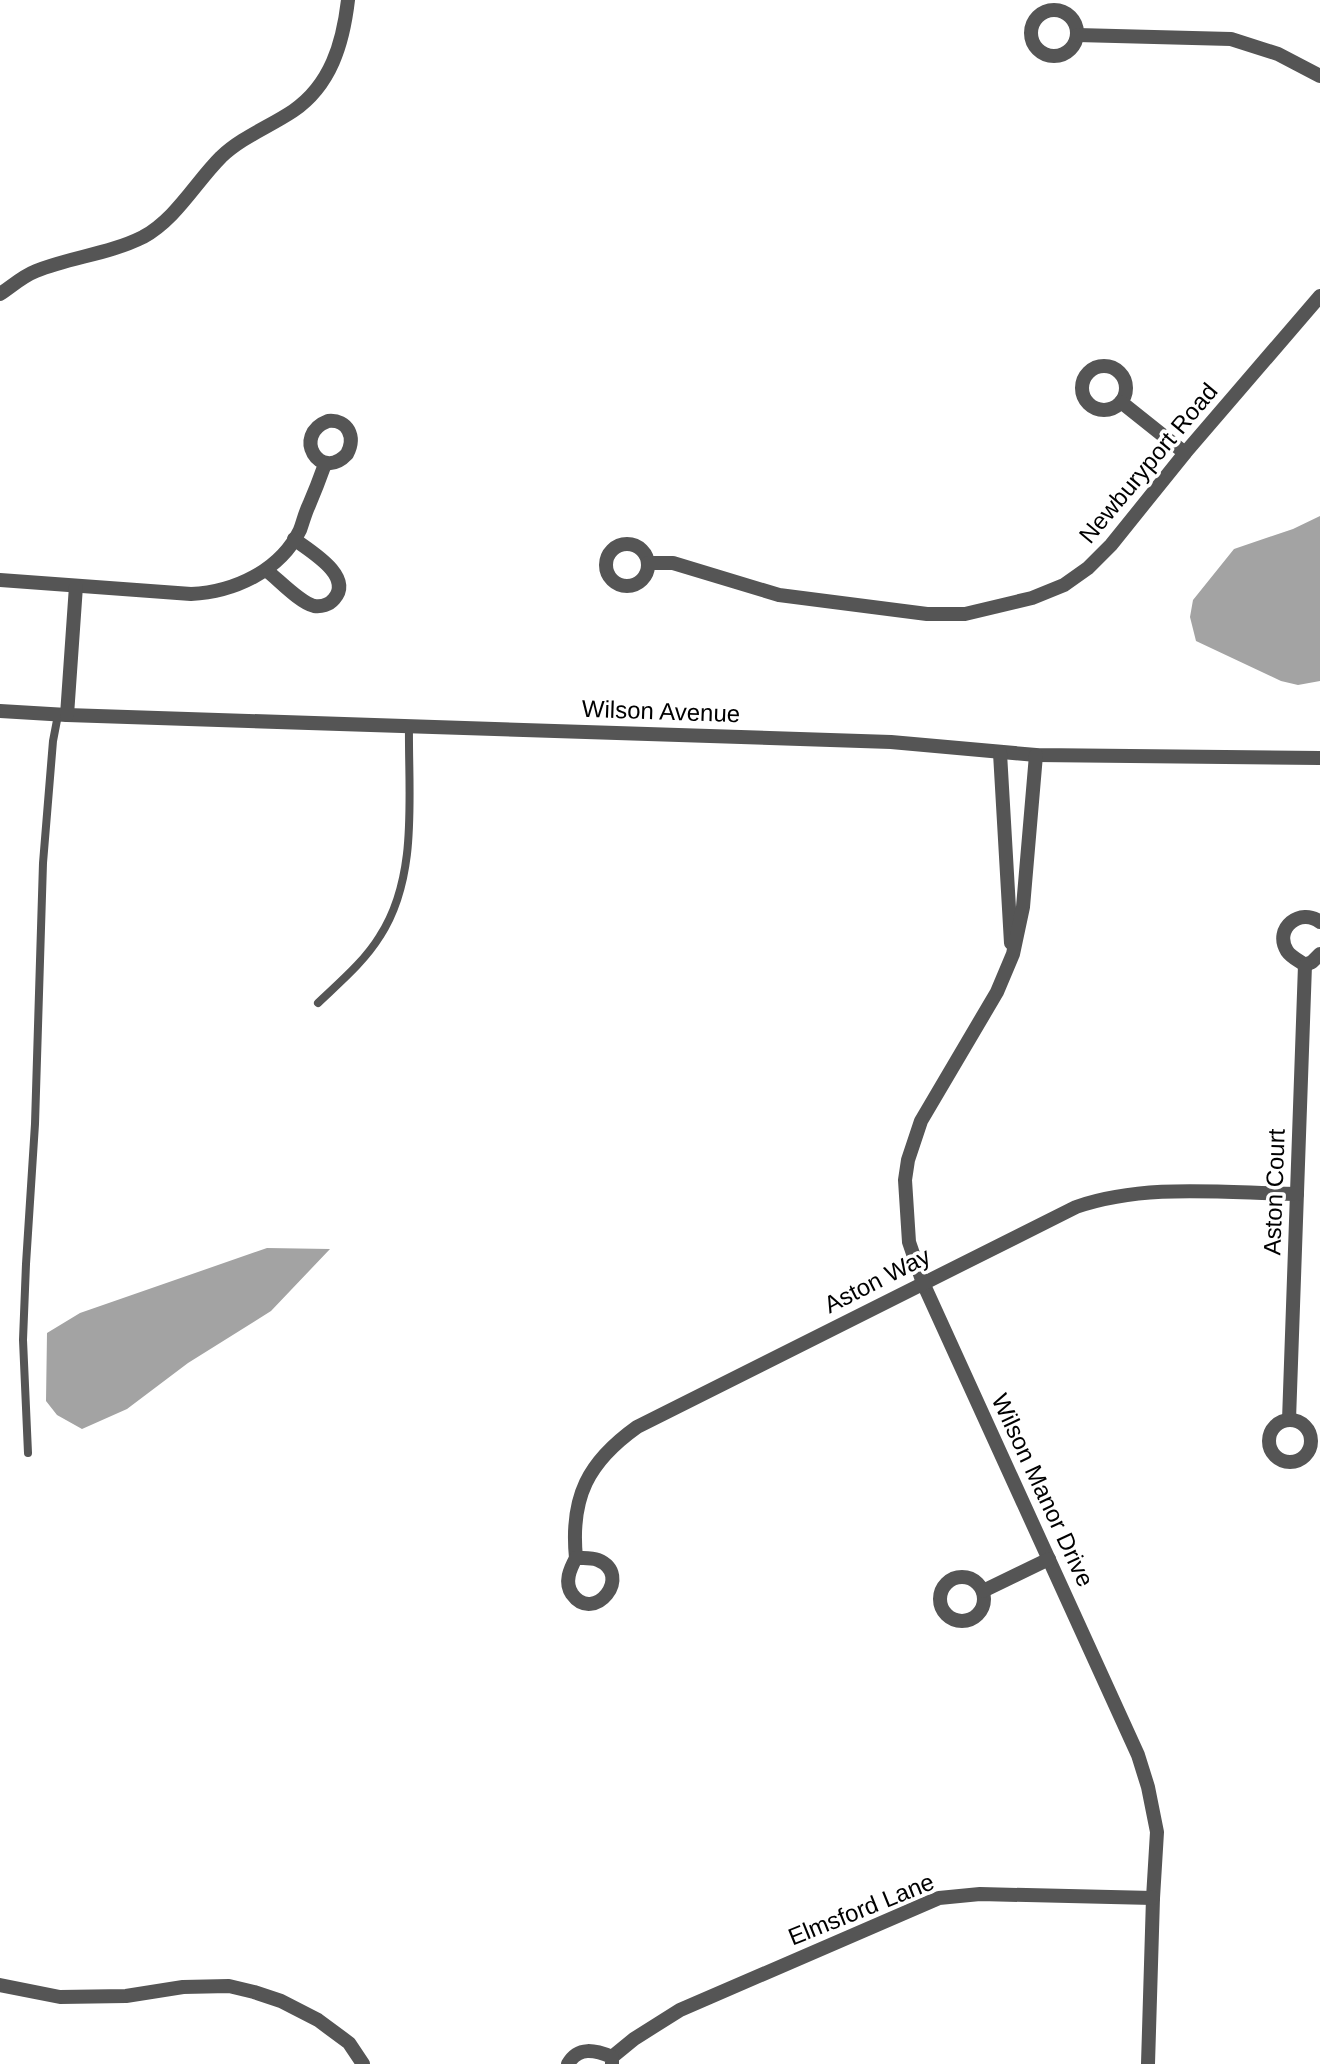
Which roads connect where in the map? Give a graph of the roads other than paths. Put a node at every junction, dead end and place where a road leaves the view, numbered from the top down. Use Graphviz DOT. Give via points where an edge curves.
graph roads {
  1 [pos="348,0"];
  2 [pos="1077,35"];
  3 [pos="1320,76"];
  4 [pos="0,294"];
  5 [pos="1320,296"];
  6 [pos="1121,402"];
  7 [pos="1185,453"];
  8 [pos="325,464"];
  9 [pos="294,539"];
  10 [pos="648,563"];
  11 [pos="266,570"];
  12 [pos="0,580"];
  13 [pos="76,586"];
  14 [pos="0,710"];
  15 [pos="62,715"];
  16 [pos="410,726"];
  17 [pos="1000,753"];
  18 [pos="1036,755"];
  19 [pos="1320,758"];
  20 [pos="1320,922"];
  21 [pos="1320,954"];
  22 [pos="1012,957"];
  23 [pos="1305,965"];
  24 [pos="318,1003"];
  25 [pos="1297,1194"];
  26 [pos="923,1283"];
  27 [pos="1289,1420"];
  28 [pos="28,1453"];
  29 [pos="576,1558"];
  30 [pos="1049,1559"];
  31 [pos="983,1591"];
  32 [pos="1153,1898"];
  33 [pos="0,1984"];
  34 [pos="612,2061"];
  35 [pos="363,2064"];
  36 [pos="568,2064"];
  37 [pos="1148,2064"];
  1 -- 4 [label="street" via="333,63 309,98 235,145 157,227 128,244 37,271"];
  2 -- 3 [label="street" via="1231,39 1278,54"];
  5 -- 7 [label="street, Newburyport Road"];
  6 -- 7 [label="street"];
  7 -- 10 [label="street, Newburyport Road" via="1111,545 1064,585 965,614 927,614 779,595 673,562"];
  8 -- 9 [label="street"];
  9 -- 11 [label="street"];
  9 -- 11 [label="street" via="336,573 340,588 336,597 324,606 311,605"];
  11 -- 13 [label="street" via="207,594"];
  12 -- 13 [label="street"];
  13 -- 15 [label="street"];
  14 -- 15 [label="street, Wilson Avenue"];
  15 -- 16 [label="street, Wilson Avenue"];
  15 -- 28 [label="lane" via="52,741 43,863 23,1340"];
  16 -- 17 [label="street, Wilson Avenue" via="891,742"];
  16 -- 24 [label="lane" via="407,860 396,907 358,964"];
  17 -- 18 [label="street, Wilson Avenue"];
  17 -- 22 [label="street, Wilson Manor Drive"];
  18 -- 19 [label="street, Wilson Avenue"];
  18 -- 22 [label="street, Wilson Manor Drive" via="1023,907"];
  20 -- 23 [label="street" via="1302,916 1283,934 1288,953"];
  21 -- 23 [label="street"];
  22 -- 26 [label="street, Wilson Manor Drive" via="912,1142 905,1180 909,1242"];
  23 -- 25 [label="street, Aston Court"];
  25 -- 26 [label="street, Aston Way" via="1150,1191 1103,1198"];
  25 -- 27 [label="street, Aston Court"];
  26 -- 29 [label="street, Aston Way" via="636,1427 617,1441 598,1461 577,1507 573,1531"];
  26 -- 30 [label="street, Wilson Manor Drive"];
  30 -- 31 [label="street"];
  30 -- 32 [label="street, Wilson Manor Drive" via="1138,1755 1148,1787 1157,1832"];
  32 -- 34 [label="street, Elmsford Lane" via="939,1898 680,2010 634,2039"];
  32 -- 37 [label="street, Wilson Manor Drive"];
  33 -- 35 [label="street" via="60,1997 229,1986 281,2001 318,2020 349,2043"];
  34 -- 36 [label="street, Elmsford Lane" via="595,2051 581,2051"];
}
